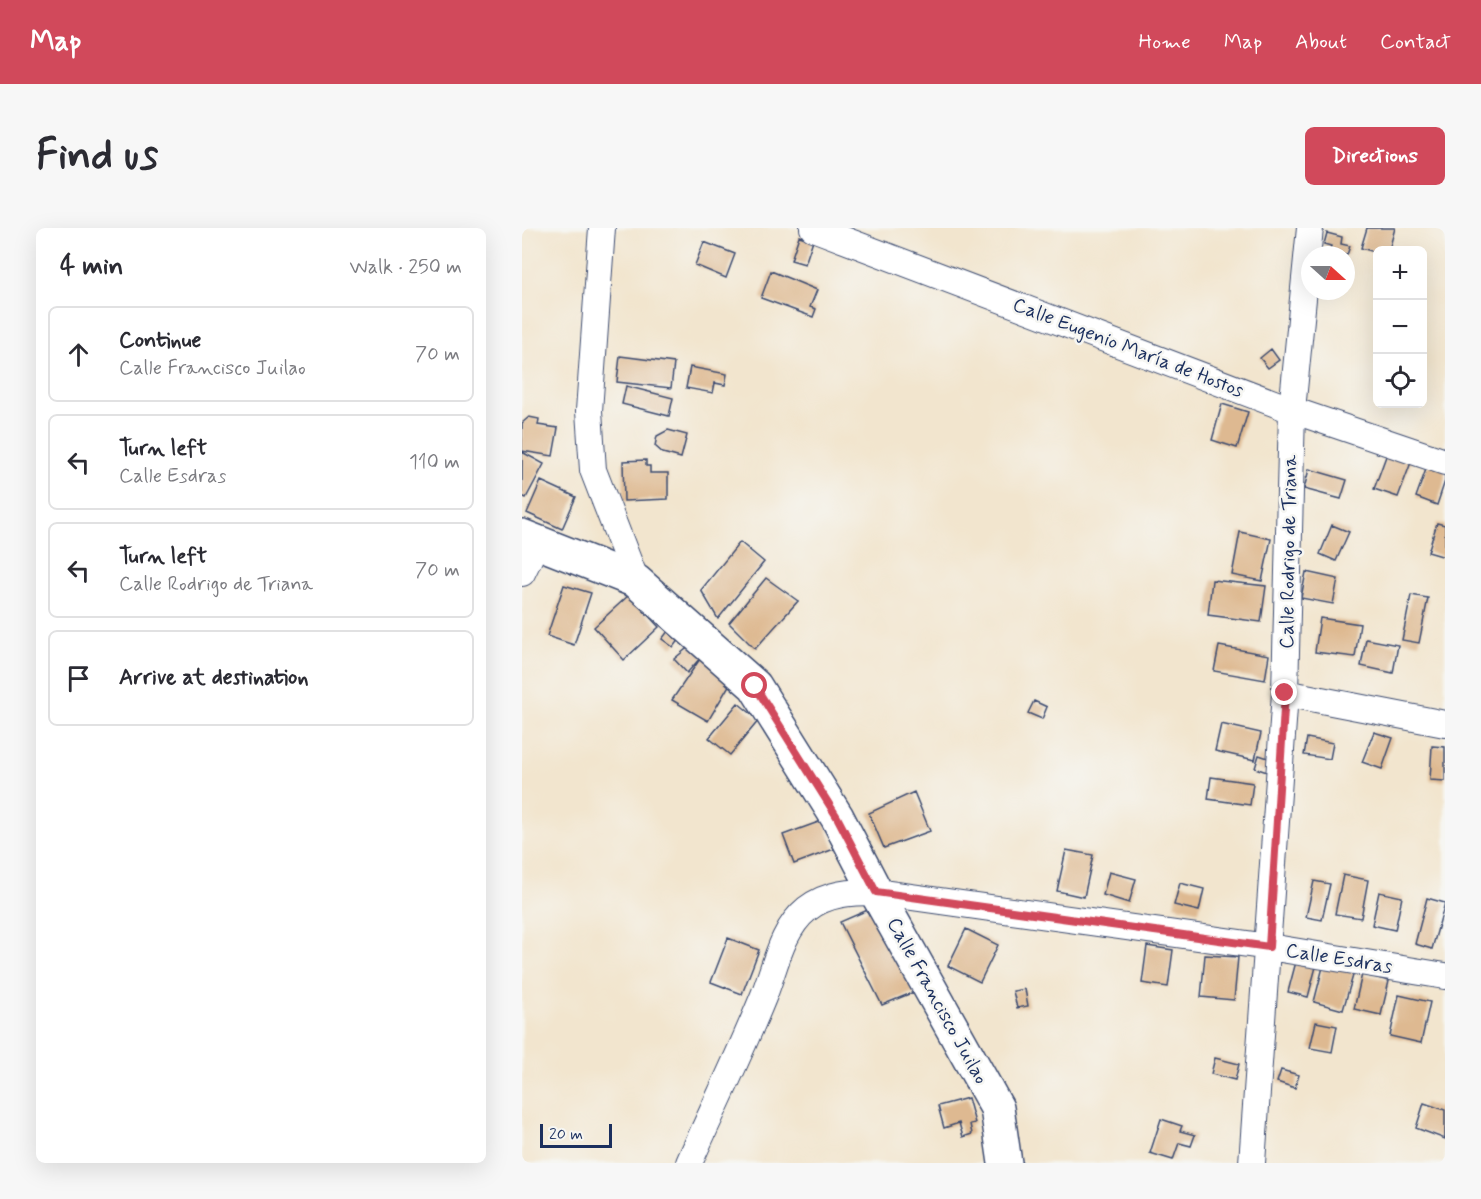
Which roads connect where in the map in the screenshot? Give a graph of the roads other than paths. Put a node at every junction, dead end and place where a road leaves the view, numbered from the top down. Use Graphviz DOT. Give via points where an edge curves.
graph roads {
  1 [pos="602,228"];
  2 [pos="813,228"];
  3 [pos="1310,228"];
  4 [pos="1292,410"];
  5 [pos="1445,462"];
  6 [pos="530,539"];
  7 [pos="522,573"];
  8 [pos="636,581"];
  9 [pos="1285,693"];
  10 [pos="1445,724"];
  11 [pos="876,892"];
  12 [pos="1269,947"];
  13 [pos="1445,976"];
  14 [pos="689,1163"];
  15 [pos="1005,1163"];
  16 [pos="1252,1163"];
  1 -- 8 [label="street" via="589,411 592,470"];
  2 -- 4 [label="street, Calle Eugenio María de Hostos"];
  3 -- 4 [label="street, Calle Rodrigo de Triana"];
  4 -- 5 [label="street, Calle Eugenio María de Hostos"];
  4 -- 9 [label="street, Calle Rodrigo de Triana"];
  6 -- 7 [label="street"];
  6 -- 8 [label="street, Calle Francisco Juilao"];
  8 -- 11 [label="street, Calle Francisco Juilao" via="755,686 837,817"];
  9 -- 10 [label="street"];
  9 -- 12 [label="street, Calle Rodrigo de Triana"];
  11 -- 12 [label="street, Calle Esdras"];
  11 -- 14 [label="street, Calle Esdras" via="848,892 825,898 806,910 791,927"];
  11 -- 15 [label="street, Calle Francisco Juilao" via="997,1108"];
  12 -- 13 [label="street, Calle Esdras"];
  12 -- 16 [label="street, Calle Rodrigo de Triana"];
}
